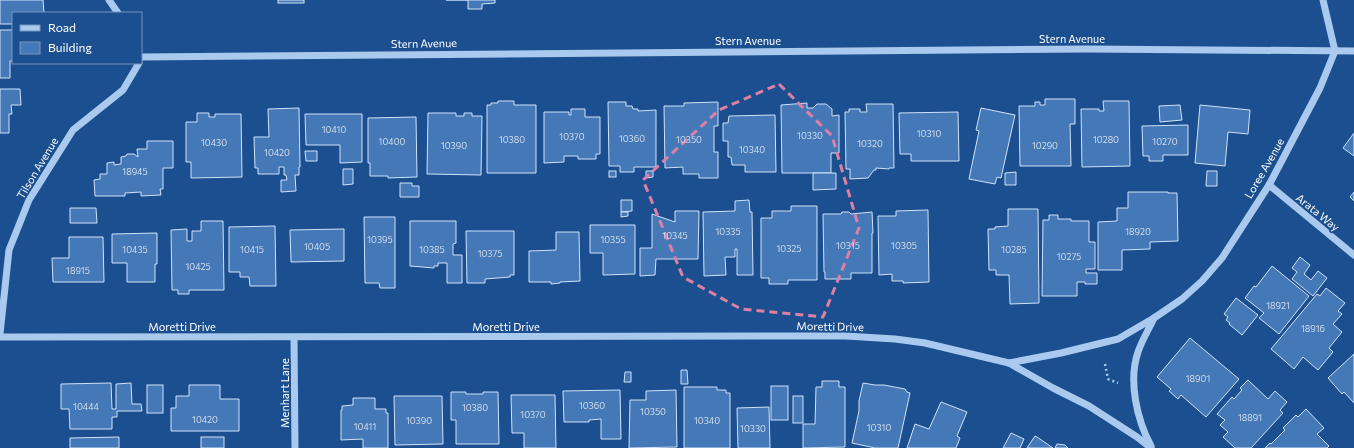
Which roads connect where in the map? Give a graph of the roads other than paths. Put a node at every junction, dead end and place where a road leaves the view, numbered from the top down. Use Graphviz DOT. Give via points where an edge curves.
graph roads {
  1 [pos="109,0"];
  2 [pos="1323,0"];
  3 [pos="117,12"];
  4 [pos="1335,51"];
  5 [pos="1354,51"];
  6 [pos="142,59"];
  7 [pos="138,64"];
  8 [pos="1269,185"];
  9 [pos="1354,255"];
  10 [pos="1154,318"];
  11 [pos="0,336"];
  12 [pos="294,338"];
  13 [pos="1009,363"];
  14 [pos="295,448"];
  15 [pos="1151,448"];
  1 -- 3 [label="street"];
  2 -- 4 [label="street"];
  4 -- 5 [label="street, Stern Avenue"];
  4 -- 6 [label="street, Stern Avenue" via="1088,49"];
  4 -- 8 [label="street, Loree Avenue" via="1320,88"];
  7 -- 11 [label="street, Tilson Avenue" via="123,90 73,130 29,200 8,250"];
  8 -- 9 [label="street, Arata Way"];
  8 -- 10 [label="street, Loree Avenue" via="1222,258 1182,299"];
  10 -- 13 [label="street, Loree Avenue" via="1118,339"];
  10 -- 15 [label="street, Loree Avenue" via="1138,351 1134,380 1138,417"];
  11 -- 12 [label="street, Moretti Drive"];
  12 -- 13 [label="street, Moretti Drive" via="846,336 925,343"];
  12 -- 14 [label="street, Menhart Lane"];
  13 -- 15 [label="street, Loree Avenue" via="1090,406"];
}
